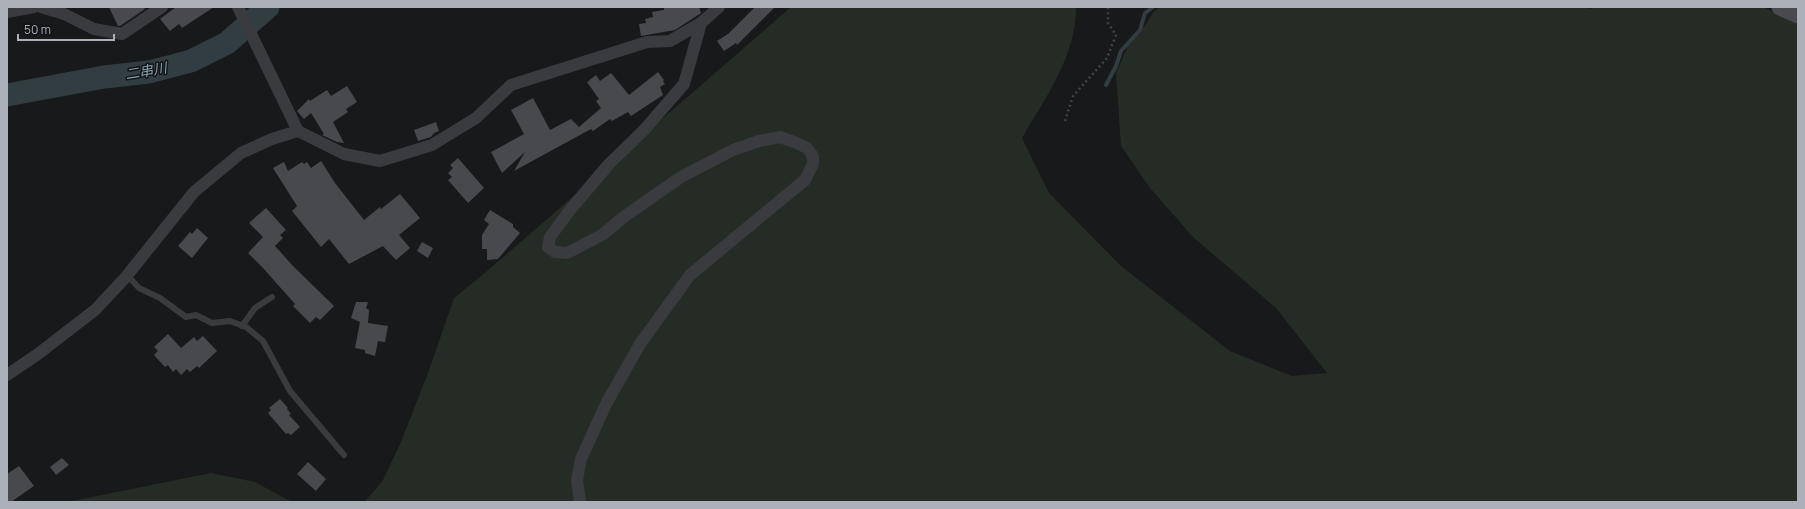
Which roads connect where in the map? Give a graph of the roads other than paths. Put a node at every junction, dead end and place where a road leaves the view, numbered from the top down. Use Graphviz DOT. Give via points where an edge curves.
graph roads {
  1 [pos="34,7"];
  2 [pos="41,7"];
  3 [pos="162,7"];
  4 [pos="238,7"];
  5 [pos="719,7"];
  6 [pos="1780,7"];
  7 [pos="7,12"];
  8 [pos="1798,15"];
  9 [pos="701,23"];
  10 [pos="298,131"];
  11 [pos="127,276"];
  12 [pos="272,297"];
  13 [pos="242,326"];
  14 [pos="7,375"];
  15 [pos="344,455"];
  16 [pos="580,502"];
  1 -- 7 [label="street"];
  2 -- 3 [label="street" via="64,14 94,29 122,34"];
  4 -- 10 [label="street"];
  5 -- 9 [label="street"];
  6 -- 8 [label="street"];
  9 -- 10 [label="street" via="670,41 648,42 511,85 476,118 432,145 380,161 344,154"];
  9 -- 16 [label="street" via="684,84 570,210 550,238 548,246 555,252 567,253 602,235 681,177 733,150 759,141 780,137 797,143 807,148 813,156 813,164 806,180 690,275 640,344 606,404 581,459 577,480"];
  10 -- 11 [label="street" via="241,153 194,192"];
  11 -- 13 [label="lane" via="139,288 160,298 186,317 196,315 212,323 230,321"];
  11 -- 14 [label="street" via="95,310"];
  12 -- 13 [label="lane" via="255,308"];
  13 -- 15 [label="lane" via="263,341 290,391"];
}
